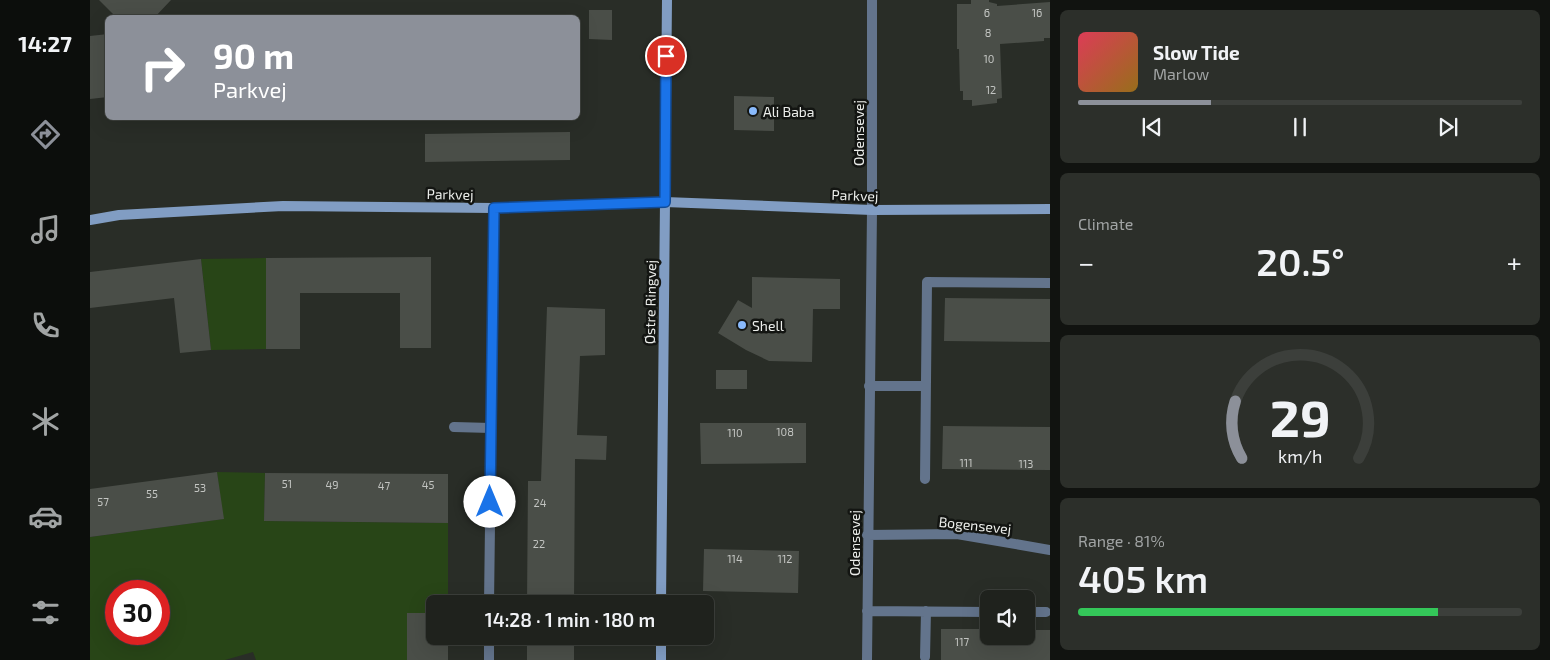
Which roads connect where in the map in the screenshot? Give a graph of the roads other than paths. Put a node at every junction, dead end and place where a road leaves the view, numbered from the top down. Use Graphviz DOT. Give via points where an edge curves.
graph roads {
  1 [pos="666,0"];
  2 [pos="872,0"];
  3 [pos="665,202"];
  4 [pos="494,208"];
  5 [pos="1050,209"];
  6 [pos="872,210"];
  7 [pos="90,220"];
  8 [pos="1050,283"];
  9 [pos="869,386"];
  10 [pos="926,386"];
  11 [pos="454,427"];
  12 [pos="491,428"];
  13 [pos="925,479"];
  14 [pos="867,535"];
  15 [pos="1050,550"];
  16 [pos="489,595"];
  17 [pos="661,595"];
  18 [pos="867,611"];
  19 [pos="926,611"];
  20 [pos="980,612"];
  21 [pos="1035,612"];
  22 [pos="1046,612"];
  23 [pos="489,645"];
  24 [pos="661,645"];
  25 [pos="925,657"];
  26 [pos="489,660"];
  27 [pos="661,660"];
  28 [pos="867,660"];
  1 -- 3 [label="street, Østre Ringvej"];
  2 -- 6 [label="street, Odensevej"];
  3 -- 4 [label="street, Parkvej"];
  3 -- 6 [label="street, Parkvej"];
  3 -- 17 [label="street, Østre Ringvej"];
  4 -- 7 [label="street, Parkvej" via="282,206 119,215"];
  4 -- 12 [label="street"];
  5 -- 6 [label="street, Parkvej"];
  6 -- 9 [label="street, Odensevej"];
  8 -- 10 [label="street" via="927,282"];
  9 -- 10 [label="street"];
  9 -- 14 [label="street, Odensevej"];
  10 -- 13 [label="street"];
  11 -- 12 [label="street"];
  12 -- 16 [label="street"];
  14 -- 15 [label="street, Bogensevej" via="957,534"];
  14 -- 18 [label="street, Odensevej"];
  18 -- 19 [label="street"];
  18 -- 28 [label="street, Odensevej"];
  19 -- 20 [label="street"];
  19 -- 25 [label="street"];
  21 -- 22 [label="street"];
  23 -- 26 [label="street"];
  24 -- 27 [label="street"];
}
